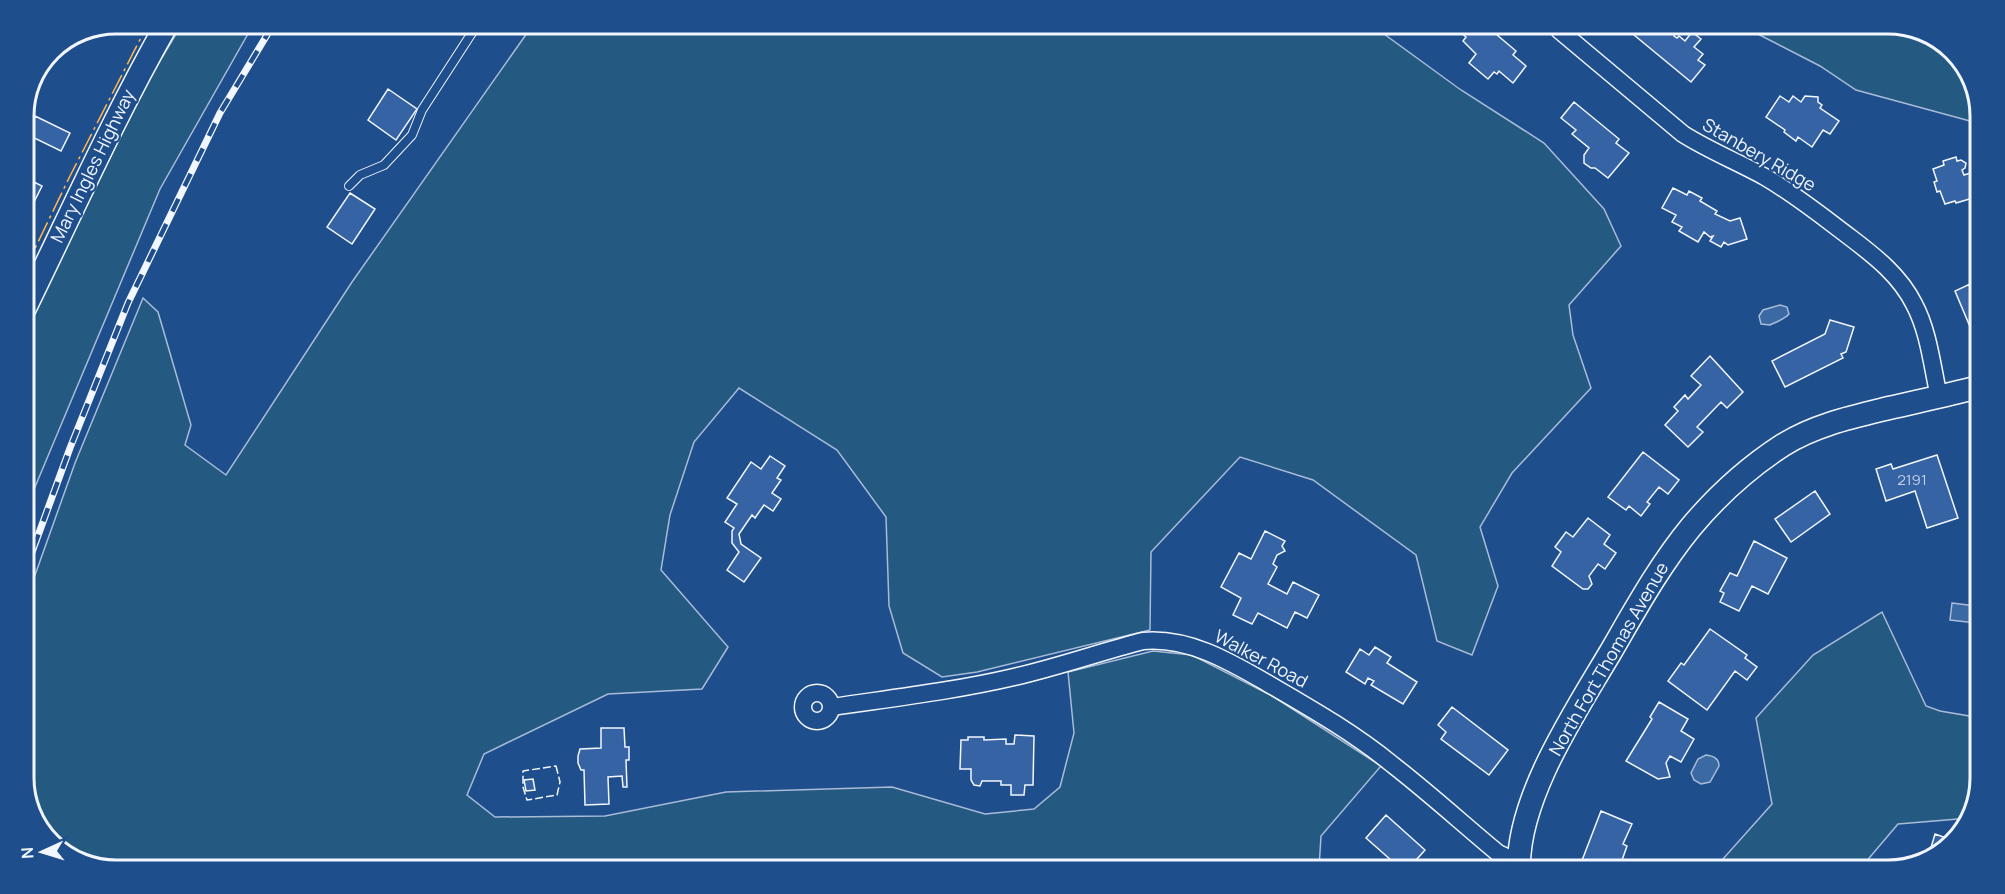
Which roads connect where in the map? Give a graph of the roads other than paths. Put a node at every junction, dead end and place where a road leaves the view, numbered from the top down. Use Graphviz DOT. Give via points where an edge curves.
graph roads {
  1 [pos="161,34"];
  2 [pos="472,34"];
  3 [pos="1563,34"];
  4 [pos="349,186"];
  5 [pos="35,286"];
  6 [pos="1970,389"];
  7 [pos="1939,397"];
  8 [pos="832,707"];
  9 [pos="1509,860"];
  10 [pos="1520,860"];
  1 -- 5 [label="street, Mary Ingles Highway"];
  2 -- 4 [label="lane" via="422,110 412,135 384,165 360,175"];
  3 -- 7 [label="street, Stanbery Ridge" via="1683,135 1800,199 1886,266 1919,314"];
  6 -- 7 [label="street, North Fort Thomas Avenue"];
  7 -- 10 [label="street, North Fort Thomas Avenue" via="1851,417 1800,435 1743,476 1692,527 1639,602 1544,772 1523,829"];
  8 -- 9 [label="street, Walker Road" via="971,686 1143,641 1186,645 1247,670 1350,734 1393,764"];
}
